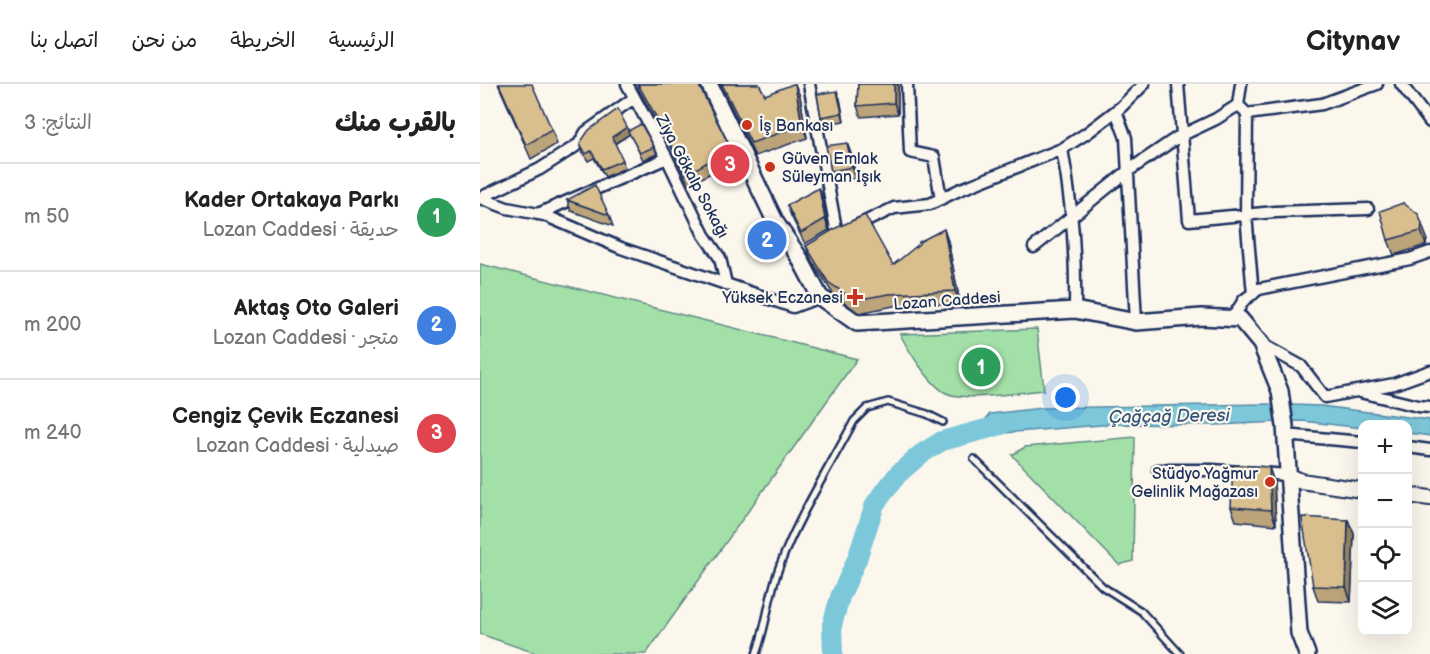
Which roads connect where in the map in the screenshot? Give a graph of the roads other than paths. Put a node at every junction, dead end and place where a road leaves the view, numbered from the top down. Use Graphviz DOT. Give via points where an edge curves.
graph roads {
  1 [pos="627,84"];
  2 [pos="709,84"];
  3 [pos="809,84"];
  4 [pos="907,84"];
  5 [pos="1144,84"];
  6 [pos="1178,84"];
  7 [pos="1241,84"];
  8 [pos="1377,84"];
  9 [pos="1401,84"];
  10 [pos="634,98"];
  11 [pos="1238,105"];
  12 [pos="1116,111"];
  13 [pos="1247,114"];
  14 [pos="1430,122"];
  15 [pos="1183,134"];
  16 [pos="1062,149"];
  17 [pos="667,158"];
  18 [pos="1128,171"];
  19 [pos="480,198"];
  20 [pos="941,199"];
  21 [pos="1368,209"];
  22 [pos="538,214"];
  23 [pos="1246,215"];
  24 [pos="1072,218"];
  25 [pos="1034,247"];
  26 [pos="1430,252"];
  27 [pos="726,284"];
  28 [pos="1253,294"];
  29 [pos="820,297"];
  30 [pos="1075,309"];
  31 [pos="1232,319"];
  32 [pos="1136,321"];
  33 [pos="1261,344"];
  34 [pos="1430,371"];
  35 [pos="1357,391"];
  36 [pos="1430,407"];
  37 [pos="943,422"];
  38 [pos="1285,430"];
  39 [pos="1358,441"];
  40 [pos="1412,448"];
  41 [pos="1430,450"];
  42 [pos="974,459"];
  43 [pos="1158,470"];
  44 [pos="1288,475"];
  45 [pos="1358,489"];
  46 [pos="1412,496"];
  47 [pos="1430,498"];
  48 [pos="756,654"];
  49 [pos="1180,654"];
  50 [pos="1306,654"];
  1 -- 10 [label="street, Ziya Gökalp Sokağı"];
  2 -- 29 [label="main road, Lozan Caddesi" via="776,223 803,254"];
  3 -- 20 [label="street" via="833,237 894,208"];
  4 -- 20 [label="street" via="910,152 934,156"];
  5 -- 12 [label="street"];
  6 -- 15 [label="street"];
  7 -- 11 [label="street"];
  8 -- 13 [label="street" via="1322,104"];
  9 -- 14 [label="street"];
  10 -- 17 [label="street, Ziya Gökalp Sokağı"];
  10 -- 19 [label="street" via="586,132 579,144"];
  11 -- 13 [label="street"];
  11 -- 15 [label="street"];
  12 -- 16 [label="street"];
  12 -- 18 [label="street" via="1126,138"];
  13 -- 23 [label="street"];
  15 -- 18 [label="street"];
  15 -- 23 [label="street" via="1189,220"];
  16 -- 20 [label="street"];
  16 -- 24 [label="street"];
  17 -- 22 [label="street"];
  17 -- 27 [label="street, Ziya Gökalp Sokağı" via="720,258"];
  18 -- 24 [label="street"];
  18 -- 32 [label="street"];
  19 -- 22 [label="street"];
  21 -- 23 [label="street"];
  22 -- 27 [label="street"];
  23 -- 28 [label="street"];
  24 -- 25 [label="street"];
  24 -- 30 [label="street"];
  26 -- 28 [label="street" via="1259,289"];
  27 -- 29 [label="street" via="794,308"];
  28 -- 31 [label="street" via="1244,300"];
  29 -- 30 [label="main road, Lozan Caddesi" via="858,323"];
  30 -- 32 [label="main road, Lozan Caddesi"];
  31 -- 32 [label="main road, Lozan Caddesi"];
  31 -- 33 [label="main road" via="1240,319"];
  33 -- 35 [label="street" via="1301,366 1325,397"];
  33 -- 38 [label="main road" via="1280,391"];
  34 -- 35 [label="street" via="1394,384"];
  35 -- 36 [label="street"];
  37 -- 48 [label="lane" via="888,402 867,408 854,421 779,566"];
  38 -- 39 [label="street"];
  38 -- 44 [label="main road"];
  40 -- 41 [label="street"];
  42 -- 49 [label="lane" via="1103,587 1141,611"];
  43 -- 44 [label="street"];
  44 -- 45 [label="street" via="1301,481"];
  44 -- 50 [label="main road" via="1299,633"];
  46 -- 47 [label="street"];
}
